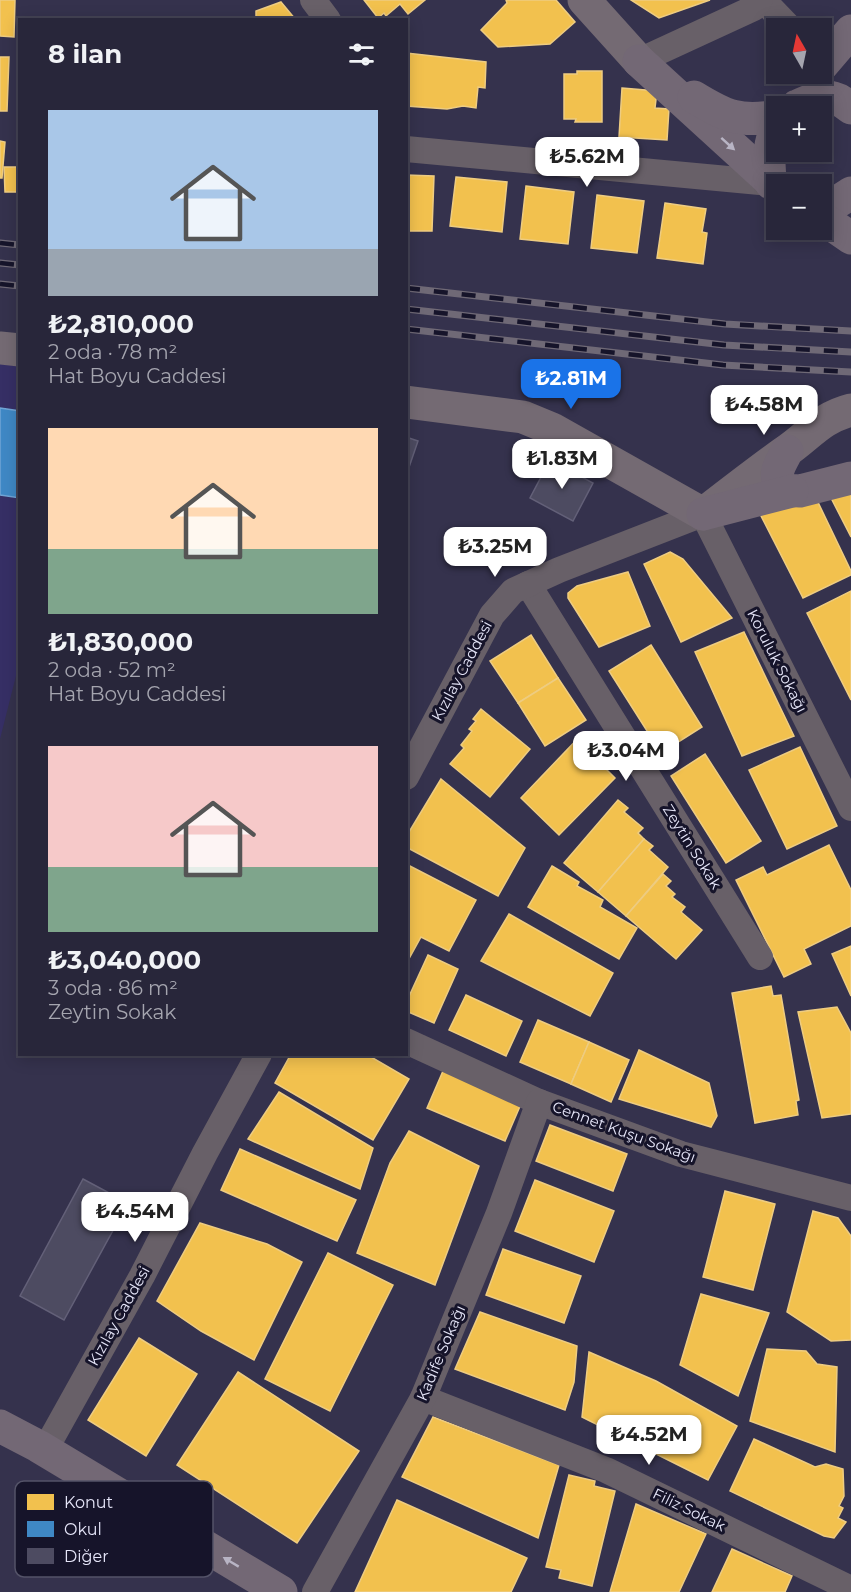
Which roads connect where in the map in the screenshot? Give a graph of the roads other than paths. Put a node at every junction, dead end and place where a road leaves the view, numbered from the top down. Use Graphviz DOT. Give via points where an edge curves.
graph roads {
  1 [pos="313,0"];
  2 [pos="584,0"];
  3 [pos="761,0"];
  4 [pos="326,18"];
  5 [pos="780,18"];
  6 [pos="851,31"];
  7 [pos="832,53"];
  8 [pos="639,62"];
  9 [pos="807,84"];
  10 [pos="797,96"];
  11 [pos="832,98"];
  12 [pos="851,108"];
  13 [pos="766,117"];
  14 [pos="408,148"];
  15 [pos="766,178"];
  16 [pos="766,184"];
  17 [pos="851,193"];
  18 [pos="832,204"];
  19 [pos="832,225"];
  20 [pos="851,238"];
  21 [pos="0,348"];
  22 [pos="18,350"];
  23 [pos="408,402"];
  24 [pos="851,410"];
  25 [pos="787,452"];
  26 [pos="851,478"];
  27 [pos="792,491"];
  28 [pos="703,514"];
  29 [pos="528,584"];
  30 [pos="408,773"];
  31 [pos="851,808"];
  32 [pos="760,957"];
  33 [pos="408,1042"];
  34 [pos="258,1056"];
  35 [pos="539,1102"];
  36 [pos="851,1198"];
  37 [pos="423,1398"];
  38 [pos="0,1426"];
  39 [pos="45,1450"];
  40 [pos="97,1481"];
  41 [pos="213,1551"];
  42 [pos="851,1589"];
  43 [pos="281,1592"];
  44 [pos="315,1592"];
  1 -- 4 [label="street"];
  2 -- 8 [label="street"];
  3 -- 5 [label="street"];
  3 -- 8 [label="street" via="754,8"];
  6 -- 7 [label="main road"];
  8 -- 13 [label="main road" via="732,117"];
  8 -- 15 [label="main road, one-way"];
  9 -- 10 [label="main road"];
  11 -- 12 [label="main road"];
  14 -- 16 [label="street"];
  17 -- 18 [label="main road"];
  19 -- 20 [label="main road"];
  21 -- 22 [label="street"];
  23 -- 28 [label="street" via="522,417 552,429"];
  24 -- 25 [label="street" via="820,423"];
  25 -- 27 [label="main road" via="776,476 783,490"];
  25 -- 28 [label="street"];
  26 -- 27 [label="main road"];
  27 -- 28 [label="main road"];
  28 -- 29 [label="street, Kızılay Caddesi"];
  28 -- 31 [label="street, Koruluk Sokağı"];
  29 -- 30 [label="street, Kızılay Caddesi" via="513,591 492,615"];
  29 -- 32 [label="street, Zeytin Sokak"];
  33 -- 35 [label="street, Cennet Kuşu Sokağı"];
  34 -- 39 [label="street, Kızılay Caddesi"];
  35 -- 36 [label="street, Cennet Kuşu Sokağı" via="681,1155"];
  35 -- 37 [label="street, Kadife Sokağı" via="499,1213"];
  37 -- 42 [label="street, Filiz Sokak" via="606,1470"];
  37 -- 44 [label="street, Kadife Sokağı"];
  38 -- 39 [label="main road"];
  40 -- 39 [label="main road, one-way"];
  43 -- 41 [label="main road, one-way"];
}
